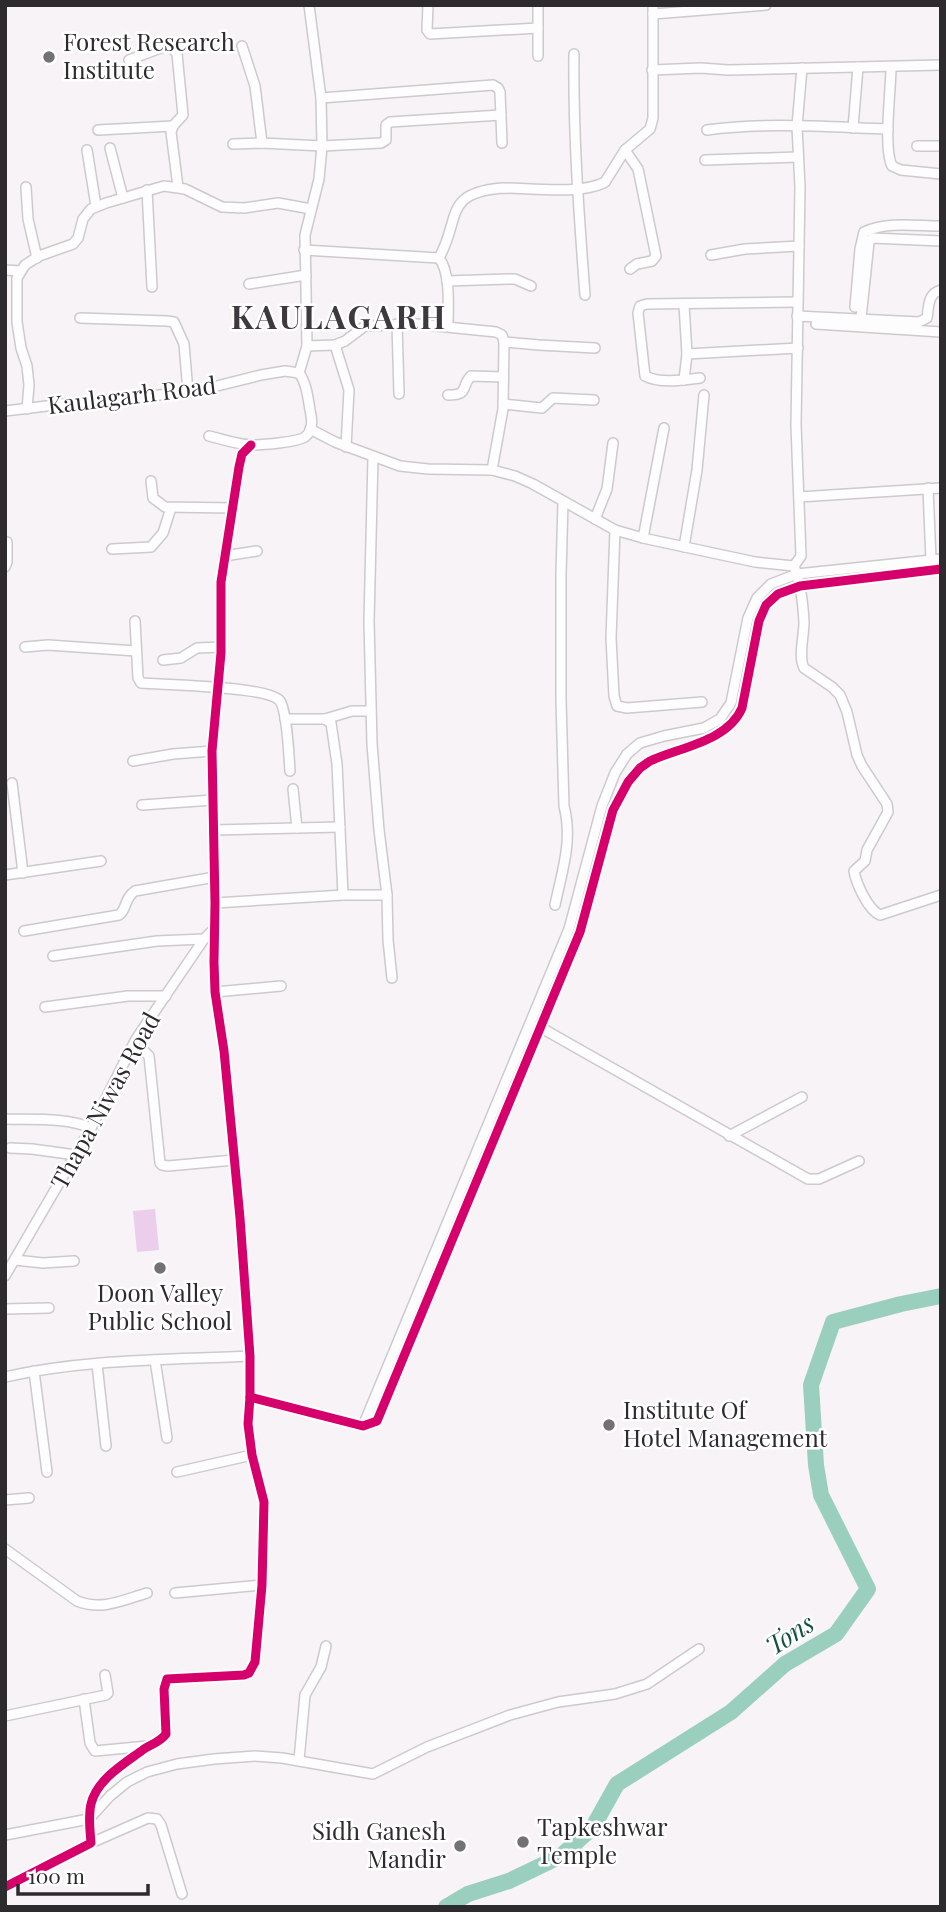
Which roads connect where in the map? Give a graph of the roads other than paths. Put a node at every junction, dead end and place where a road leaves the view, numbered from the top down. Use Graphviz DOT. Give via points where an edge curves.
graph roads {
  1 [pos="309,5"];
  2 [pos="429,5"];
  3 [pos="538,5"];
  4 [pos="766,5"];
  5 [pos="653,10"];
  6 [pos="538,28"];
  7 [pos="242,46"];
  8 [pos="574,54"];
  9 [pos="538,56"];
  10 [pos="129,60"];
  11 [pos="941,65"];
  12 [pos="858,67"];
  13 [pos="891,67"];
  14 [pos="802,68"];
  15 [pos="652,70"];
  16 [pos="321,98"];
  17 [pos="501,115"];
  18 [pos="173,126"];
  19 [pos="797,126"];
  20 [pos="853,128"];
  21 [pos="888,129"];
  22 [pos="98,130"];
  23 [pos="707,130"];
  24 [pos="262,143"];
  25 [pos="502,143"];
  26 [pos="233,144"];
  27 [pos="322,146"];
  28 [pos="918,146"];
  29 [pos="941,146"];
  30 [pos="110,148"];
  31 [pos="88,150"];
  32 [pos="625,150"];
  33 [pos="798,157"];
  34 [pos="705,160"];
  35 [pos="941,174"];
  36 [pos="26,187"];
  37 [pos="178,187"];
  38 [pos="578,189"];
  39 [pos="147,190"];
  40 [pos="123,198"];
  41 [pos="96,206"];
  42 [pos="311,209"];
  43 [pos="941,226"];
  44 [pos="941,242"];
  45 [pos="799,246"];
  46 [pos="304,250"];
  47 [pos="711,255"];
  48 [pos="37,258"];
  49 [pos="439,258"];
  50 [pos="630,269"];
  51 [pos="5,270"];
  52 [pos="20,271"];
  53 [pos="306,275"];
  54 [pos="447,281"];
  55 [pos="249,284"];
  56 [pos="531,286"];
  57 [pos="152,287"];
  58 [pos="941,290"];
  59 [pos="585,295"];
  60 [pos="797,302"];
  61 [pos="684,305"];
  62 [pos="855,307"];
  63 [pos="797,316"];
  64 [pos="80,318"];
  65 [pos="861,318"];
  66 [pos="397,324"];
  67 [pos="816,324"];
  68 [pos="448,326"];
  69 [pos="941,332"];
  70 [pos="504,342"];
  71 [pos="335,345"];
  72 [pos="307,346"];
  73 [pos="595,348"];
  74 [pos="798,348"];
  75 [pos="687,354"];
  76 [pos="299,373"];
  77 [pos="503,377"];
  78 [pos="699,378"];
  79 [pos="684,380"];
  80 [pos="188,392"];
  81 [pos="399,394"];
  82 [pos="448,395"];
  83 [pos="704,395"];
  84 [pos="594,400"];
  85 [pos="503,404"];
  86 [pos="27,409"];
  87 [pos="5,411"];
  88 [pos="664,428"];
  89 [pos="310,429"];
  90 [pos="209,436"];
  91 [pos="613,443"];
  92 [pos="251,445"];
  93 [pos="346,447"];
  94 [pos="373,457"];
  95 [pos="492,471"];
  96 [pos="151,481"];
  97 [pos="928,488"];
  98 [pos="941,488"];
  99 [pos="799,497"];
  100 [pos="563,502"];
  101 [pos="171,508"];
  102 [pos="233,508"];
  103 [pos="595,519"];
  104 [pos="615,530"];
  105 [pos="643,538"];
  106 [pos="6,542"];
  107 [pos="684,547"];
  108 [pos="112,549"];
  109 [pos="257,551"];
  110 [pos="224,556"];
  111 [pos="936,559"];
  112 [pos="5,567"];
  113 [pos="941,569"];
  114 [pos="795,570"];
  115 [pos="800,586"];
  116 [pos="135,621"];
  117 [pos="25,647"];
  118 [pos="221,647"];
  119 [pos="136,652"];
  120 [pos="163,660"];
  121 [pos="219,688"];
  122 [pos="702,702"];
  123 [pos="371,711"];
  124 [pos="285,719"];
  125 [pos="325,719"];
  126 [pos="212,751"];
  127 [pos="133,761"];
  128 [pos="290,771"];
  129 [pos="12,783"];
  130 [pos="293,789"];
  131 [pos="213,800"];
  132 [pos="142,805"];
  133 [pos="340,827"];
  134 [pos="297,828"];
  135 [pos="214,830"];
  136 [pos="101,861"];
  137 [pos="23,873"];
  138 [pos="5,875"];
  139 [pos="215,877"];
  140 [pos="343,895"];
  141 [pos="387,895"];
  142 [pos="941,895"];
  143 [pos="215,904"];
  144 [pos="555,905"];
  145 [pos="214,929"];
  146 [pos="24,931"];
  147 [pos="204,939"];
  148 [pos="52,956"];
  149 [pos="392,978"];
  150 [pos="281,986"];
  151 [pos="215,992"];
  152 [pos="166,996"];
  153 [pos="45,1007"];
  154 [pos="530,1022"];
  155 [pos="540,1028"];
  156 [pos="131,1049"];
  157 [pos="802,1097"];
  158 [pos="491,1117"];
  159 [pos="5,1119"];
  160 [pos="502,1121"];
  161 [pos="91,1128"];
  162 [pos="729,1136"];
  163 [pos="10,1147"];
  164 [pos="76,1155"];
  165 [pos="234,1160"];
  166 [pos="859,1161"];
  167 [pos="15,1260"];
  168 [pos="74,1261"];
  169 [pos="5,1276"];
  170 [pos="49,1308"];
  171 [pos="5,1309"];
  172 [pos="410,1313"];
  173 [pos="420,1317"];
  174 [pos="250,1356"];
  175 [pos="155,1360"];
  176 [pos="97,1364"];
  177 [pos="34,1371"];
  178 [pos="5,1377"];
  179 [pos="250,1397"];
  180 [pos="363,1426"];
  181 [pos="167,1438"];
  182 [pos="106,1446"];
  183 [pos="251,1455"];
  184 [pos="47,1472"];
  185 [pos="177,1472"];
  186 [pos="29,1498"];
  187 [pos="5,1500"];
  188 [pos="5,1549"];
  189 [pos="262,1585"];
  190 [pos="147,1593"];
  191 [pos="175,1593"];
  192 [pos="326,1646"];
  193 [pos="699,1649"];
  194 [pos="105,1675"];
  195 [pos="84,1699"];
  196 [pos="5,1716"];
  197 [pos="148,1746"];
  198 [pos="299,1760"];
  199 [pos="89,1819"];
  200 [pos="5,1835"];
  201 [pos="92,1843"];
  202 [pos="5,1887"];
  203 [pos="183,1894"];
  1 -- 16 [label="street"];
  2 -- 6 [label="street" via="426,30 430,33"];
  3 -- 6 [label="street"];
  4 -- 5 [label="street"];
  5 -- 15 [label="street"];
  6 -- 9 [label="street"];
  7 -- 24 [label="street" via="256,86"];
  8 -- 38 [label="street"];
  10 -- 18 [label="street" via="166,46 177,54 183,115"];
  11 -- 13 [label="street"];
  12 -- 13 [label="street"];
  12 -- 14 [label="street"];
  12 -- 20 [label="street"];
  13 -- 21 [label="street"];
  14 -- 15 [label="street"];
  14 -- 19 [label="street"];
  15 -- 32 [label="street" via="650,129"];
  16 -- 17 [label="street" via="494,85 500,92"];
  16 -- 27 [label="street"];
  17 -- 25 [label="street"];
  17 -- 27 [label="street" via="390,122 384,142"];
  18 -- 22 [label="street"];
  18 -- 37 [label="street"];
  19 -- 20 [label="street"];
  19 -- 23 [label="street"];
  19 -- 33 [label="street"];
  20 -- 21 [label="street"];
  21 -- 35 [label="street" via="892,166"];
  24 -- 26 [label="street"];
  24 -- 27 [label="street"];
  27 -- 42 [label="street"];
  28 -- 29 [label="street"];
  30 -- 40 [label="street"];
  31 -- 41 [label="street"];
  32 -- 38 [label="street" via="605,181"];
  32 -- 50 [label="street" via="638,169 656,256"];
  33 -- 34 [label="street"];
  33 -- 45 [label="street"];
  36 -- 48 [label="street"];
  37 -- 39 [label="street"];
  37 -- 42 [label="street" via="222,207 278,203"];
  38 -- 49 [label="street" via="502,188 471,194 456,209"];
  38 -- 59 [label="street"];
  39 -- 40 [label="street"];
  39 -- 57 [label="street"];
  40 -- 41 [label="street"];
  41 -- 48 [label="street" via="87,213 73,244"];
  42 -- 46 [label="street"];
  43 -- 62 [label="street" via="890,225 864,232"];
  44 -- 65 [label="street" via="872,238"];
  45 -- 47 [label="street"];
  45 -- 60 [label="street"];
  46 -- 49 [label="street"];
  46 -- 53 [label="street"];
  48 -- 52 [label="street"];
  49 -- 54 [label="street"];
  51 -- 52 [label="street"];
  52 -- 86 [label="street" via="16,286 29,385"];
  53 -- 55 [label="street"];
  53 -- 72 [label="street"];
  54 -- 56 [label="street" via="515,279"];
  54 -- 68 [label="street"];
  58 -- 65 [label="street" via="930,298 924,321"];
  60 -- 61 [label="street"];
  60 -- 63 [label="street"];
  61 -- 75 [label="street"];
  61 -- 79 [label="street" via="643,305 638,313 645,376"];
  63 -- 65 [label="street"];
  63 -- 74 [label="street"];
  64 -- 80 [label="street" via="174,322 184,344"];
  66 -- 68 [label="street"];
  66 -- 71 [label="street" via="365,326"];
  66 -- 81 [label="street"];
  67 -- 69 [label="street"];
  68 -- 70 [label="street" via="495,332"];
  70 -- 73 [label="street"];
  70 -- 77 [label="street"];
  71 -- 72 [label="street"];
  71 -- 93 [label="street" via="349,390"];
  72 -- 76 [label="street"];
  74 -- 75 [label="street"];
  74 -- 99 [label="street"];
  75 -- 79 [label="street"];
  76 -- 80 [label="street, Kaulagarh Road" via="261,375"];
  76 -- 89 [label="street" via="311,413"];
  77 -- 82 [label="street" via="471,376 461,394"];
  77 -- 85 [label="street"];
  78 -- 79 [label="street"];
  80 -- 86 [label="street, Kaulagarh Road"];
  83 -- 107 [label="street"];
  84 -- 85 [label="street" via="553,398 542,408"];
  85 -- 95 [label="street"];
  86 -- 87 [label="street, Kaulagarh Road"];
  88 -- 105 [label="street"];
  89 -- 92 [label="street" via="297,441"];
  89 -- 93 [label="street"];
  90 -- 92 [label="street"];
  91 -- 103 [label="street" via="607,489"];
  92 -- 102 [label="street" via="242,454"];
  93 -- 94 [label="street"];
  94 -- 95 [label="street" via="412,468"];
  94 -- 123 [label="street"];
  95 -- 100 [label="street" via="515,476"];
  96 -- 101 [label="street" via="155,501"];
  97 -- 98 [label="street"];
  97 -- 99 [label="street"];
  97 -- 111 [label="street"];
  99 -- 114 [label="street" via="801,556"];
  100 -- 103 [label="street"];
  100 -- 144 [label="street" via="561,714 568,844"];
  101 -- 102 [label="street"];
  101 -- 108 [label="street" via="163,533 151,548"];
  102 -- 110 [label="street"];
  103 -- 104 [label="street"];
  104 -- 105 [label="street"];
  104 -- 122 [label="street" via="611,638 617,706"];
  105 -- 107 [label="street"];
  106 -- 112 [label="street"];
  107 -- 114 [label="street"];
  109 -- 110 [label="street"];
  110 -- 118 [label="street"];
  111 -- 114 [label="street"];
  113 -- 115 [label="street"];
  114 -- 115 [label="street"];
  114 -- 154 [label="street" via="757,598 748,618 731,703 720,719 704,728 640,743 615,773 569,929"];
  115 -- 142 [label="street" via="804,620 801,664 840,695 857,755 887,804 884,822 865,861 854,871 855,877 871,909 880,915"];
  115 -- 155 [label="street" via="778,594 766,605 738,718 718,734 650,761 628,782 613,810 580,932"];
  116 -- 119 [label="street"];
  117 -- 119 [label="street"];
  118 -- 120 [label="street" via="197,648 181,658"];
  118 -- 121 [label="street"];
  119 -- 121 [label="street" via="141,683"];
  121 -- 124 [label="street" via="273,695 281,703"];
  121 -- 126 [label="street"];
  123 -- 125 [label="street"];
  123 -- 141 [label="street"];
  124 -- 125 [label="street"];
  124 -- 128 [label="street"];
  125 -- 133 [label="street" via="331,723 335,742"];
  126 -- 127 [label="street"];
  126 -- 131 [label="street"];
  129 -- 137 [label="street"];
  130 -- 134 [label="street"];
  131 -- 132 [label="street"];
  131 -- 135 [label="street"];
  133 -- 134 [label="street"];
  133 -- 140 [label="street"];
  134 -- 135 [label="street"];
  135 -- 139 [label="street"];
  136 -- 137 [label="street"];
  137 -- 138 [label="street"];
  139 -- 143 [label="street"];
  139 -- 146 [label="street" via="135,891 119,915"];
  140 -- 141 [label="street"];
  140 -- 143 [label="street"];
  141 -- 149 [label="street"];
  143 -- 145 [label="street"];
  145 -- 147 [label="street, Thapa Niwas Road"];
  145 -- 151 [label="street"];
  147 -- 148 [label="street"];
  147 -- 152 [label="street, Thapa Niwas Road"];
  150 -- 151 [label="street"];
  151 -- 165 [label="street"];
  152 -- 153 [label="street"];
  152 -- 156 [label="street, Thapa Niwas Road"];
  154 -- 155 [label="street"];
  154 -- 158 [label="street"];
  155 -- 160 [label="street"];
  155 -- 162 [label="street"];
  156 -- 161 [label="street, Thapa Niwas Road"];
  156 -- 165 [label="street" via="149,1056 162,1166"];
  157 -- 162 [label="street"];
  158 -- 160 [label="street"];
  158 -- 172 [label="street"];
  159 -- 161 [label="street"];
  160 -- 173 [label="street"];
  161 -- 164 [label="street, Thapa Niwas Road"];
  162 -- 166 [label="street" via="808,1179 819,1179"];
  163 -- 164 [label="street"];
  164 -- 167 [label="street, Thapa Niwas Road"];
  165 -- 174 [label="street"];
  167 -- 168 [label="street"];
  167 -- 169 [label="street, Thapa Niwas Road"];
  170 -- 171 [label="street"];
  172 -- 173 [label="street"];
  172 -- 180 [label="street"];
  173 -- 180 [label="street" via="377,1421"];
  174 -- 175 [label="street"];
  174 -- 179 [label="street"];
  175 -- 176 [label="street"];
  175 -- 181 [label="street"];
  176 -- 177 [label="street"];
  176 -- 182 [label="street"];
  177 -- 178 [label="street"];
  177 -- 184 [label="street"];
  179 -- 180 [label="street"];
  179 -- 183 [label="street"];
  183 -- 185 [label="street"];
  183 -- 189 [label="street" via="264,1502"];
  186 -- 187 [label="street"];
  188 -- 190 [label="street" via="89,1606"];
  189 -- 191 [label="street"];
  189 -- 197 [label="street" via="253,1668 244,1675 167,1679 166,1734"];
  192 -- 198 [label="street" via="321,1667 305,1695"];
  193 -- 198 [label="street" via="647,1684 510,1715 373,1774"];
  194 -- 195 [label="street" via="106,1695"];
  195 -- 196 [label="street"];
  195 -- 197 [label="street" via="95,1751"];
  197 -- 199 [label="street" via="101,1785"];
  198 -- 199 [label="street" via="214,1759 147,1772 127,1782"];
  199 -- 200 [label="street"];
  199 -- 201 [label="street"];
  201 -- 202 [label="street"];
  201 -- 203 [label="street" via="148,1818 157,1819"];
}
